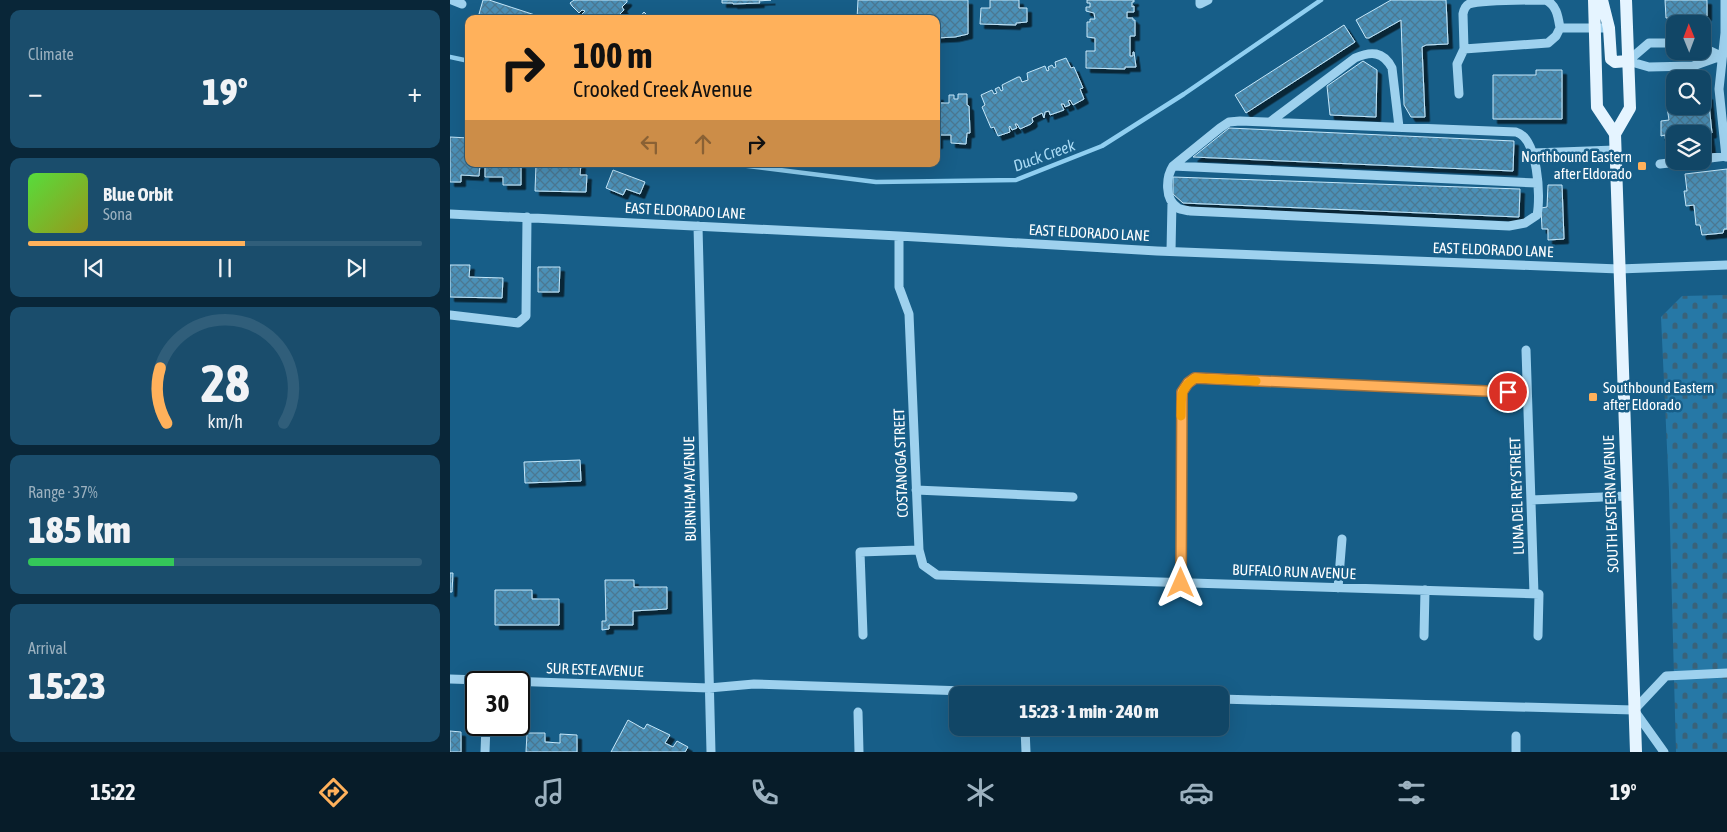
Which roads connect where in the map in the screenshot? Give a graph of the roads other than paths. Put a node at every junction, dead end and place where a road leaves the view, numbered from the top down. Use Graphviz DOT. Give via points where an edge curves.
graph roads {
  1 [pos="452,0"];
  2 [pos="1200,0"];
  3 [pos="1208,0"];
  4 [pos="1594,0"];
  5 [pos="1602,0"];
  6 [pos="1626,0"];
  7 [pos="1725,0"];
  8 [pos="462,4"];
  9 [pos="1560,28"];
  10 [pos="1595,28"];
  11 [pos="1609,28"];
  12 [pos="1666,43"];
  13 [pos="1464,49"];
  14 [pos="1711,51"];
  15 [pos="1721,56"];
  16 [pos="1628,62"];
  17 [pos="1459,94"];
  18 [pos="1270,122"];
  19 [pos="1398,127"];
  20 [pos="1615,134"];
  21 [pos="1615,150"];
  22 [pos="1534,153"];
  23 [pos="1726,157"];
  24 [pos="1711,158"];
  25 [pos="1666,163"];
  26 [pos="1660,164"];
  27 [pos="1173,166"];
  28 [pos="1537,184"];
  29 [pos="1172,202"];
  30 [pos="450,214"];
  31 [pos="527,217"];
  32 [pos="698,226"];
  33 [pos="899,236"];
  34 [pos="1171,251"];
  35 [pos="1727,265"];
  36 [pos="1619,268"];
  37 [pos="450,315"];
  38 [pos="1526,350"];
  39 [pos="1527,393"];
  40 [pos="916,490"];
  41 [pos="1627,496"];
  42 [pos="1073,497"];
  43 [pos="1531,500"];
  44 [pos="1342,540"];
  45 [pos="918,550"];
  46 [pos="1181,583"];
  47 [pos="1338,588"];
  48 [pos="1425,590"];
  49 [pos="1534,594"];
  50 [pos="863,635"];
  51 [pos="1424,636"];
  52 [pos="1538,636"];
  53 [pos="1727,673"];
  54 [pos="450,679"];
  55 [pos="465,680"];
  56 [pos="530,682"];
  57 [pos="709,688"];
  58 [pos="949,690"];
  59 [pos="1229,698"];
  60 [pos="1634,710"];
  61 [pos="858,712"];
  62 [pos="486,736"];
  63 [pos="1025,736"];
  64 [pos="1516,736"];
  65 [pos="485,752"];
  66 [pos="711,752"];
  67 [pos="859,752"];
  68 [pos="1026,752"];
  69 [pos="1516,752"];
  70 [pos="1636,752"];
  71 [pos="1664,752"];
  1 -- 8 [label="street"];
  2 -- 3 [label="street" via="1200,4"];
  4 -- 10 [label="main road"];
  5 -- 11 [label="main road"];
  6 -- 16 [label="main road, SOUTH EASTERN AVENUE"];
  7 -- 15 [label="street"];
  9 -- 10 [label="street"];
  9 -- 13 [label="street" via="1548,44"];
  9 -- 13 [label="street" via="1557,10 1546,0 1482,0 1464,8"];
  10 -- 11 [label="street"];
  10 -- 20 [label="main road" via="1597,108"];
  11 -- 16 [label="main road" via="1611,59"];
  12 -- 16 [label="street" via="1650,43"];
  13 -- 17 [label="street" via="1457,64"];
  14 -- 15 [label="street"];
  15 -- 16 [label="street" via="1693,66 1649,67"];
  15 -- 23 [label="street" via="1719,89"];
  16 -- 20 [label="main road, SOUTH EASTERN AVENUE" via="1630,108"];
  18 -- 19 [label="street"];
  18 -- 19 [label="street" via="1355,58 1378,54 1387,59 1392,68"];
  18 -- 27 [label="street" via="1229,122"];
  19 -- 22 [label="street" via="1516,132 1526,138"];
  20 -- 21 [label="main road, SOUTH EASTERN AVENUE"];
  21 -- 22 [label="street"];
  21 -- 36 [label="main road, SOUTH EASTERN AVENUE"];
  22 -- 28 [label="street"];
  23 -- 24 [label="street"];
  25 -- 26 [label="street"];
  27 -- 28 [label="street"];
  27 -- 29 [label="street" via="1168,174"];
  28 -- 29 [label="street" via="1539,204 1536,215 1509,226 1190,211 1178,208"];
  29 -- 34 [label="street"];
  30 -- 31 [label="street, EAST ELDORADO LANE"];
  31 -- 32 [label="street, EAST ELDORADO LANE"];
  31 -- 37 [label="street" via="526,316 518,323"];
  32 -- 33 [label="street, EAST ELDORADO LANE"];
  32 -- 57 [label="street, BURNHAM AVENUE"];
  33 -- 34 [label="street, EAST ELDORADO LANE"];
  33 -- 40 [label="street, COSTANOGA STREET" via="898,287 909,314"];
  34 -- 36 [label="street, EAST ELDORADO LANE"];
  35 -- 36 [label="street, EAST ELDORADO LANE"];
  36 -- 41 [label="main road, SOUTH EASTERN AVENUE"];
  38 -- 39 [label="street, LUNA DEL REY STREET"];
  39 -- 43 [label="street, LUNA DEL REY STREET"];
  39 -- 46 [label="street" via="1195,378 1182,392"];
  40 -- 42 [label="street"];
  40 -- 45 [label="street, COSTANOGA STREET"];
  41 -- 43 [label="street"];
  41 -- 60 [label="main road, SOUTH EASTERN AVENUE"];
  43 -- 49 [label="street, LUNA DEL REY STREET"];
  44 -- 47 [label="street"];
  45 -- 46 [label="street, BUFFALO RUN AVENUE" via="922,565 937,575"];
  45 -- 50 [label="street" via="860,552"];
  46 -- 47 [label="street, BUFFALO RUN AVENUE"];
  47 -- 48 [label="street, BUFFALO RUN AVENUE"];
  48 -- 49 [label="street, BUFFALO RUN AVENUE"];
  48 -- 51 [label="street"];
  49 -- 52 [label="street, LUNA DEL REY STREET" via="1539,594"];
  53 -- 60 [label="street" via="1666,676"];
  54 -- 55 [label="street, SUR ESTE AVENUE"];
  56 -- 57 [label="street, SUR ESTE AVENUE"];
  57 -- 58 [label="street, SUR ESTE AVENUE" via="754,684"];
  57 -- 66 [label="street, BURNHAM AVENUE"];
  59 -- 60 [label="street"];
  60 -- 70 [label="main road, SOUTH EASTERN AVENUE"];
  60 -- 71 [label="street"];
  61 -- 67 [label="street"];
  62 -- 65 [label="street"];
  63 -- 68 [label="street"];
  64 -- 69 [label="street"];
}
